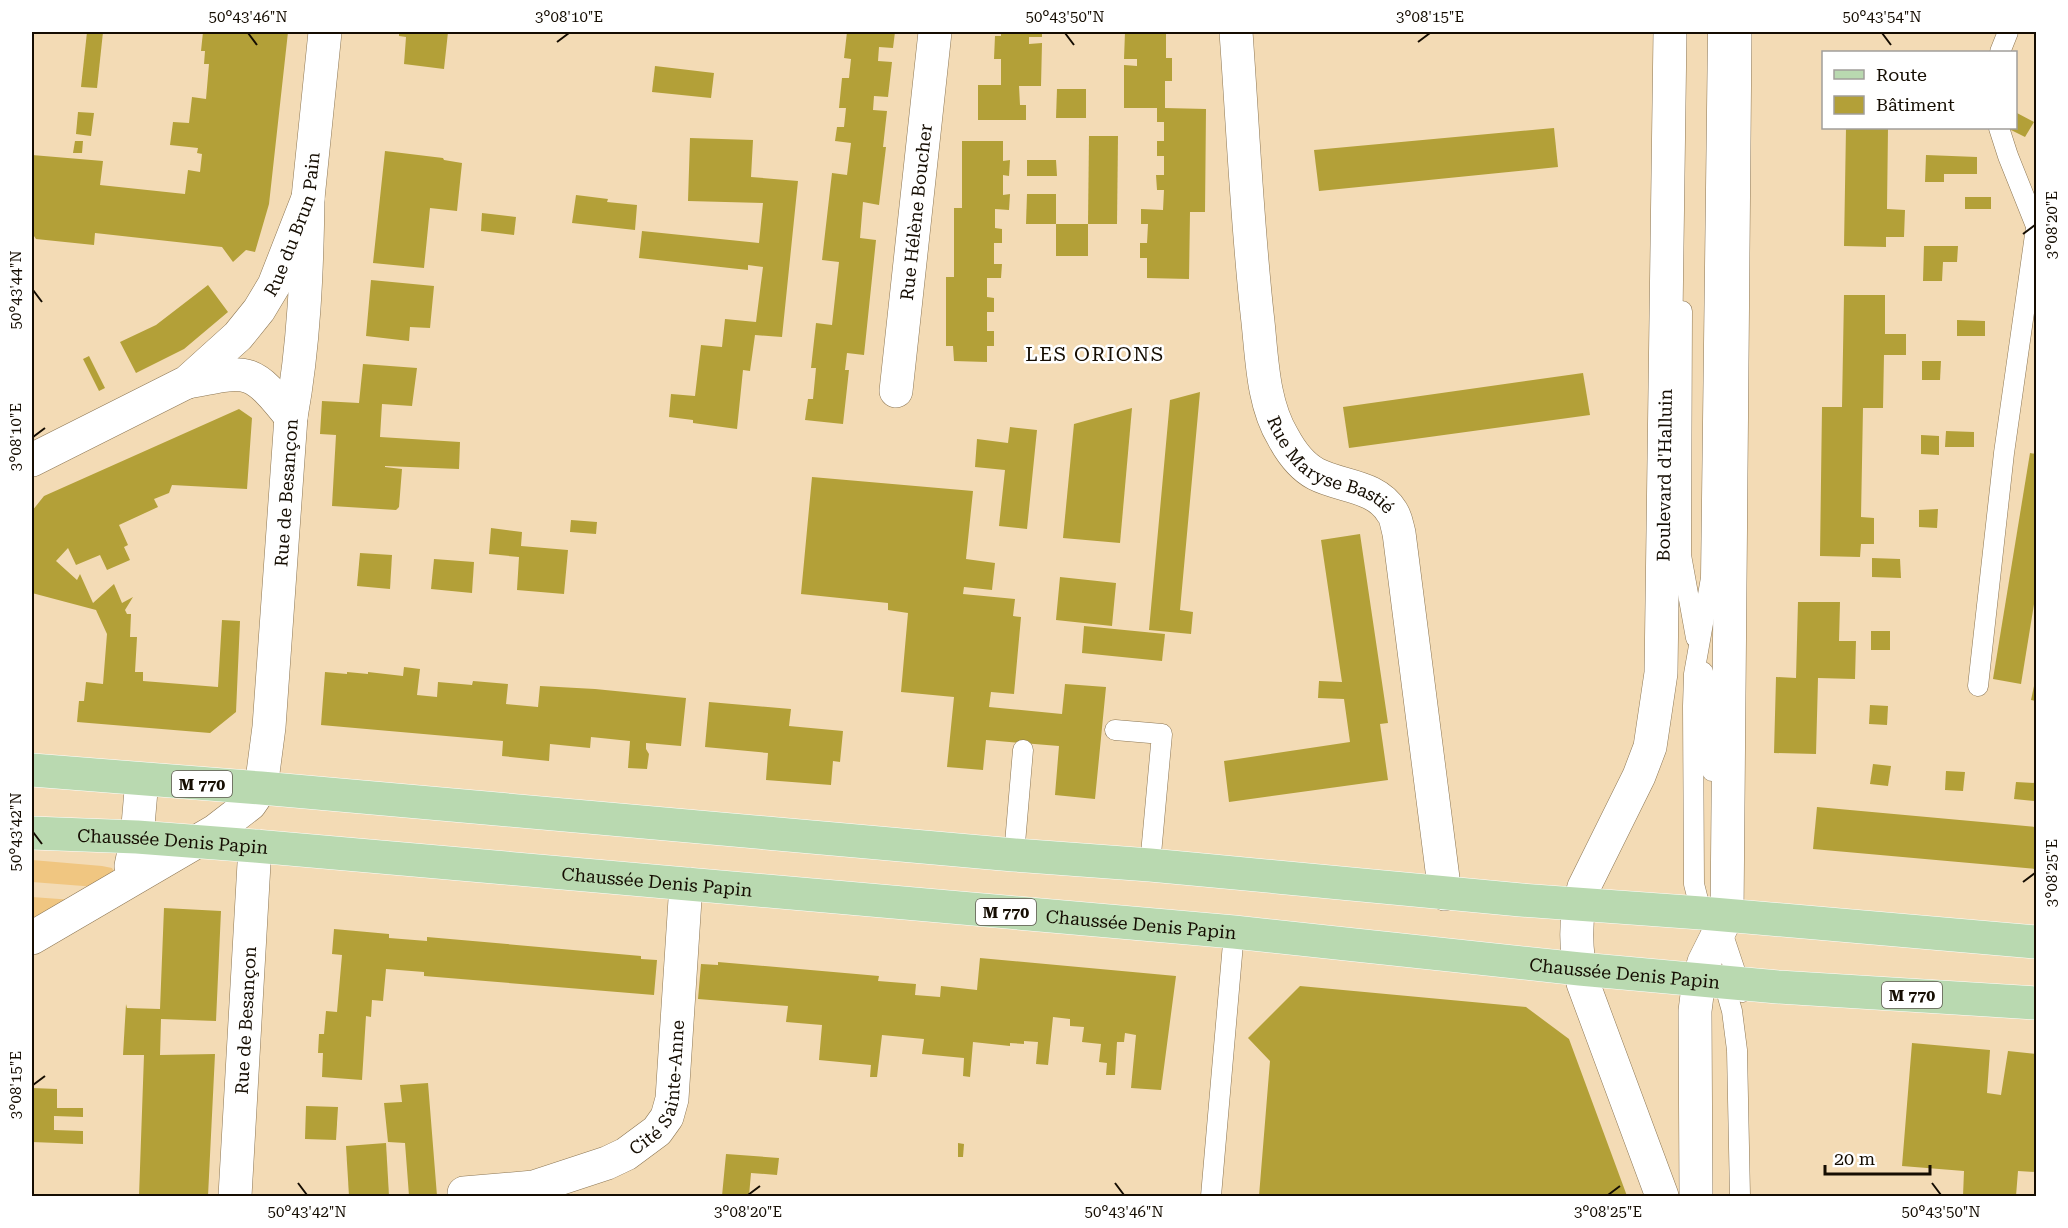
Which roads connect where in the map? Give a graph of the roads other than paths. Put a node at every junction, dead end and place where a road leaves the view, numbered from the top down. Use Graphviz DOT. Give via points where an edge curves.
graph roads {
  1 [pos="325,32"];
  2 [pos="935,32"];
  3 [pos="1236,32"];
  4 [pos="1670,32"];
  5 [pos="1684,32"];
  6 [pos="1718,32"];
  7 [pos="1735,32"];
  8 [pos="2008,32"];
  9 [pos="2000,51"];
  10 [pos="1999,129"];
  11 [pos="308,198"];
  12 [pos="2037,227"];
  13 [pos="187,382"];
  14 [pos="896,391"];
  15 [pos="291,417"];
  16 [pos="32,460"];
  17 [pos="1698,648"];
  18 [pos="1978,686"];
  19 [pos="1114,730"];
  20 [pos="1023,750"];
  21 [pos="32,770"];
  22 [pos="142,779"];
  23 [pos="261,788"];
  24 [pos="32,833"];
  25 [pos="137,837"];
  26 [pos="196,843"];
  27 [pos="255,846"];
  28 [pos="1014,855"];
  29 [pos="1150,865"];
  30 [pos="123,884"];
  31 [pos="686,884"];
  32 [pos="1446,894"];
  33 [pos="1578,904"];
  34 [pos="1715,924"];
  35 [pos="1234,932"];
  36 [pos="32,938"];
  37 [pos="2037,942"];
  38 [pos="1580,969"];
  39 [pos="1721,981"];
  40 [pos="2037,1003"];
  41 [pos="464,1193"];
  42 [pos="235,1197"];
  43 [pos="1211,1197"];
  44 [pos="1662,1197"];
  45 [pos="1696,1197"];
  46 [pos="1740,1197"];
  1 -- 11 [label="main road, Rue du Brun Pain"];
  2 -- 14 [label="main road, Rue Hélène Boucher"];
  3 -- 32 [label="main road, Rue Maryse Bastié" via="1253,281 1267,393 1281,435 1303,464 1331,481 1370,492 1393,512 1399,533"];
  4 -- 33 [label="main road, Boulevard d'Halluin" via="1661,673 1650,747"];
  5 -- 17 [label="lane" via="1681,555"];
  6 -- 17 [label="lane" via="1711,578"];
  7 -- 34 [label="main road"];
  8 -- 9 [label="lane"];
  10 -- 12 [label="lane"];
  11 -- 13 [label="main road, Rue du Brun Pain" via="274,285 259,310 238,336"];
  11 -- 15 [label="main road, Rue de Besançon" via="306,276"];
  12 -- 18 [label="lane" via="2004,453"];
  13 -- 15 [label="main road, Rue du Brun Pain" via="230,374 257,379"];
  13 -- 16 [label="main road, Rue du Brun Pain"];
  15 -- 23 [label="main road, Rue de Besançon" via="269,727"];
  17 -- 34 [label="lane" via="1712,746 1711,869"];
  19 -- 29 [label="lane" via="1162,734"];
  20 -- 28 [label="lane"];
  21 -- 22 [label="main road, M 770"];
  22 -- 23 [label="main road, M 770"];
  22 -- 25 [label="main road"];
  23 -- 26 [label="main road" via="236,816"];
  23 -- 28 [label="main road, M 770"];
  24 -- 25 [label="main road, Chaussée Denis Papin / M 770"];
  25 -- 26 [label="main road, Chaussée Denis Papin / M 770"];
  25 -- 30 [label="main road"];
  26 -- 27 [label="main road, Chaussée Denis Papin / M 770"];
  26 -- 30 [label="main road"];
  27 -- 31 [label="main road, Chaussée Denis Papin / M 770"];
  27 -- 42 [label="main road, Rue de Besançon"];
  28 -- 29 [label="main road, M 770"];
  29 -- 32 [label="main road, M 770"];
  30 -- 36 [label="main road"];
  31 -- 35 [label="main road, Chaussée Denis Papin / M 770"];
  31 -- 41 [label="main road, Cité Sainte-Anne" via="672,1099 657,1131 627,1154 534,1187"];
  32 -- 33 [label="main road, M 770"];
  33 -- 34 [label="main road, M 770"];
  33 -- 38 [label="main road"];
  34 -- 37 [label="main road, M 770"];
  34 -- 39 [label="main road"];
  35 -- 38 [label="main road, Chaussée Denis Papin / M 770"];
  35 -- 43 [label="lane"];
  38 -- 39 [label="main road, Chaussée Denis Papin / M 770"];
  38 -- 44 [label="main road"];
  39 -- 40 [label="main road, Chaussée Denis Papin / M 770"];
  39 -- 45 [label="main road" via="1695,1011"];
  39 -- 46 [label="lane" via="1732,1011 1737,1050"];
}
